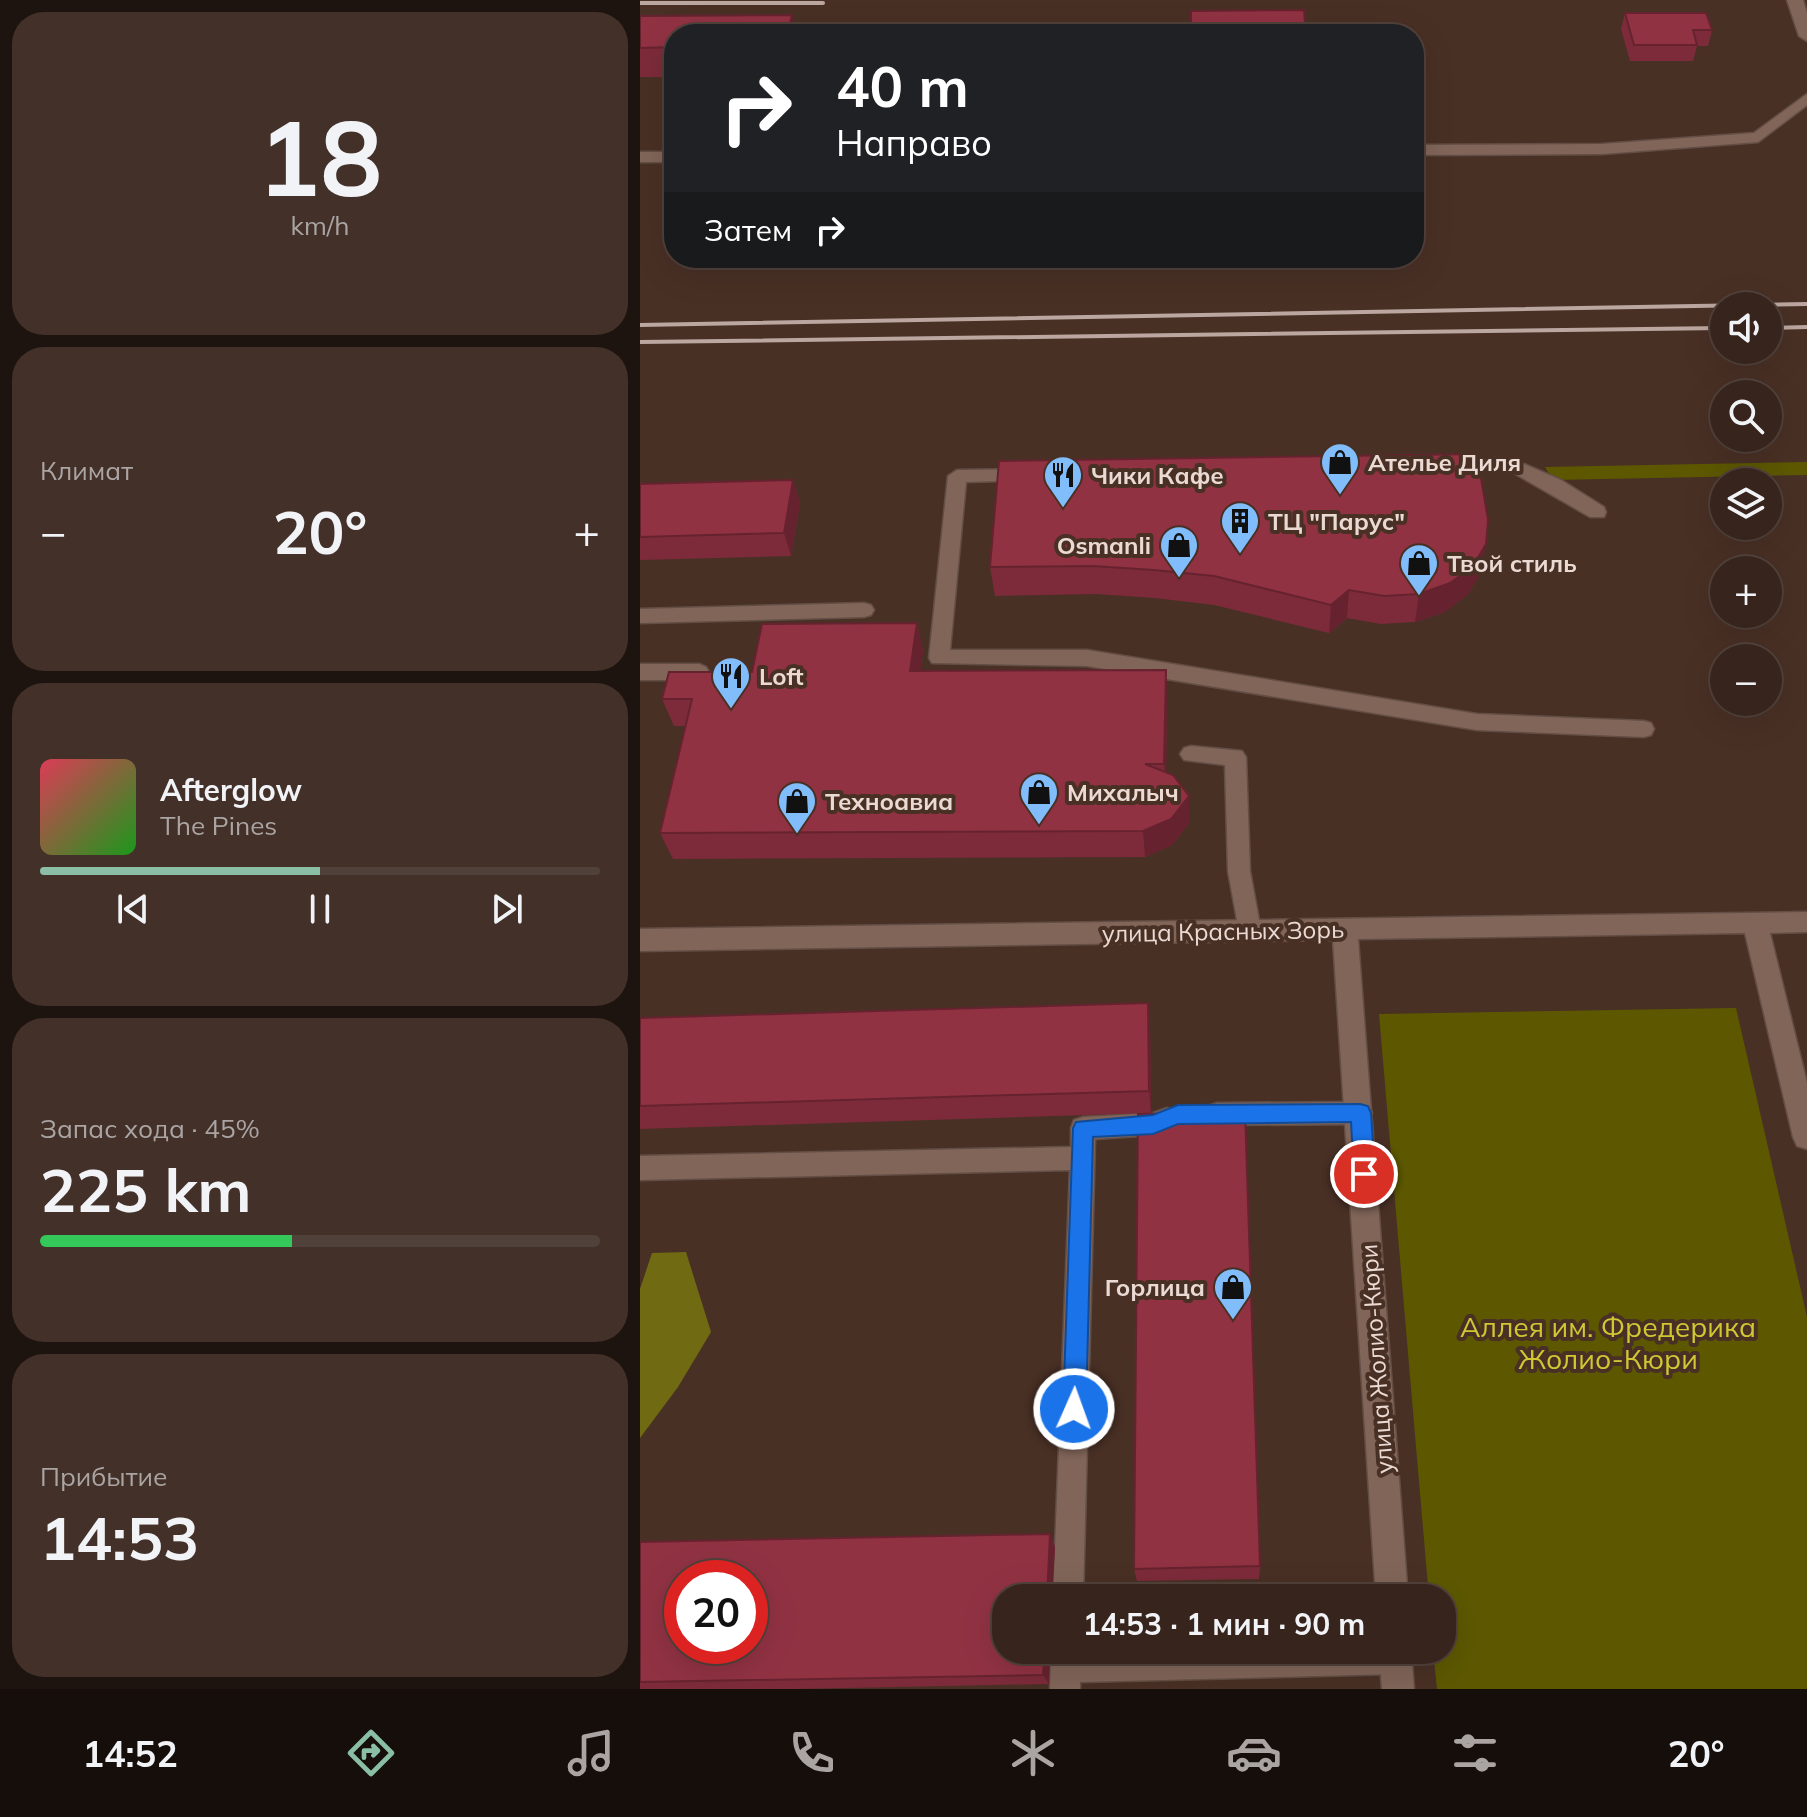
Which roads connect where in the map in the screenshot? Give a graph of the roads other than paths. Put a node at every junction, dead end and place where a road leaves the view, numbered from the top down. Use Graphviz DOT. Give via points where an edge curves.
graph roads {
  1 [pos="1795,0"];
  2 [pos="1807,36"];
  3 [pos="1807,98"];
  4 [pos="1424,150"];
  5 [pos="640,157"];
  6 [pos="664,157"];
  7 [pos="1436,467"];
  8 [pos="1053,474"];
  9 [pos="1597,512"];
  10 [pos="864,610"];
  11 [pos="640,616"];
  12 [pos="640,672"];
  13 [pos="713,672"];
  14 [pos="1644,729"];
  15 [pos="1191,754"];
  16 [pos="1807,922"];
  17 [pos="1755,923"];
  18 [pos="1345,929"];
  19 [pos="1250,931"];
  20 [pos="640,940"];
  21 [pos="1360,1113"];
  22 [pos="1807,1137"];
  23 [pos="1083,1158"];
  24 [pos="640,1168"];
  25 [pos="1068,1584"];
  26 [pos="1391,1584"];
  27 [pos="1396,1666"];
  28 [pos="1066,1669"];
  1 -- 2 [label="street"];
  3 -- 4 [label="lane" via="1758,137 1602,149"];
  5 -- 6 [label="lane"];
  7 -- 9 [label="lane" via="1515,466"];
  8 -- 14 [label="lane" via="957,476 939,658 1087,658 1477,722"];
  10 -- 11 [label="lane"];
  12 -- 13 [label="lane"];
  15 -- 19 [label="lane" via="1235,757 1238,864"];
  16 -- 17 [label="street, улица Красных Зорь"];
  17 -- 18 [label="street, улица Красных Зорь"];
  17 -- 22 [label="street"];
  18 -- 19 [label="street, улица Красных Зорь"];
  18 -- 21 [label="street, улица Жолио-Кюри"];
  19 -- 20 [label="street, улица Красных Зорь"];
  21 -- 23 [label="lane" via="1178,1115 1153,1124 1083,1128"];
  21 -- 26 [label="street, улица Жолио-Кюри"];
  23 -- 24 [label="lane"];
  23 -- 25 [label="lane"];
  27 -- 28 [label="lane"];
}
